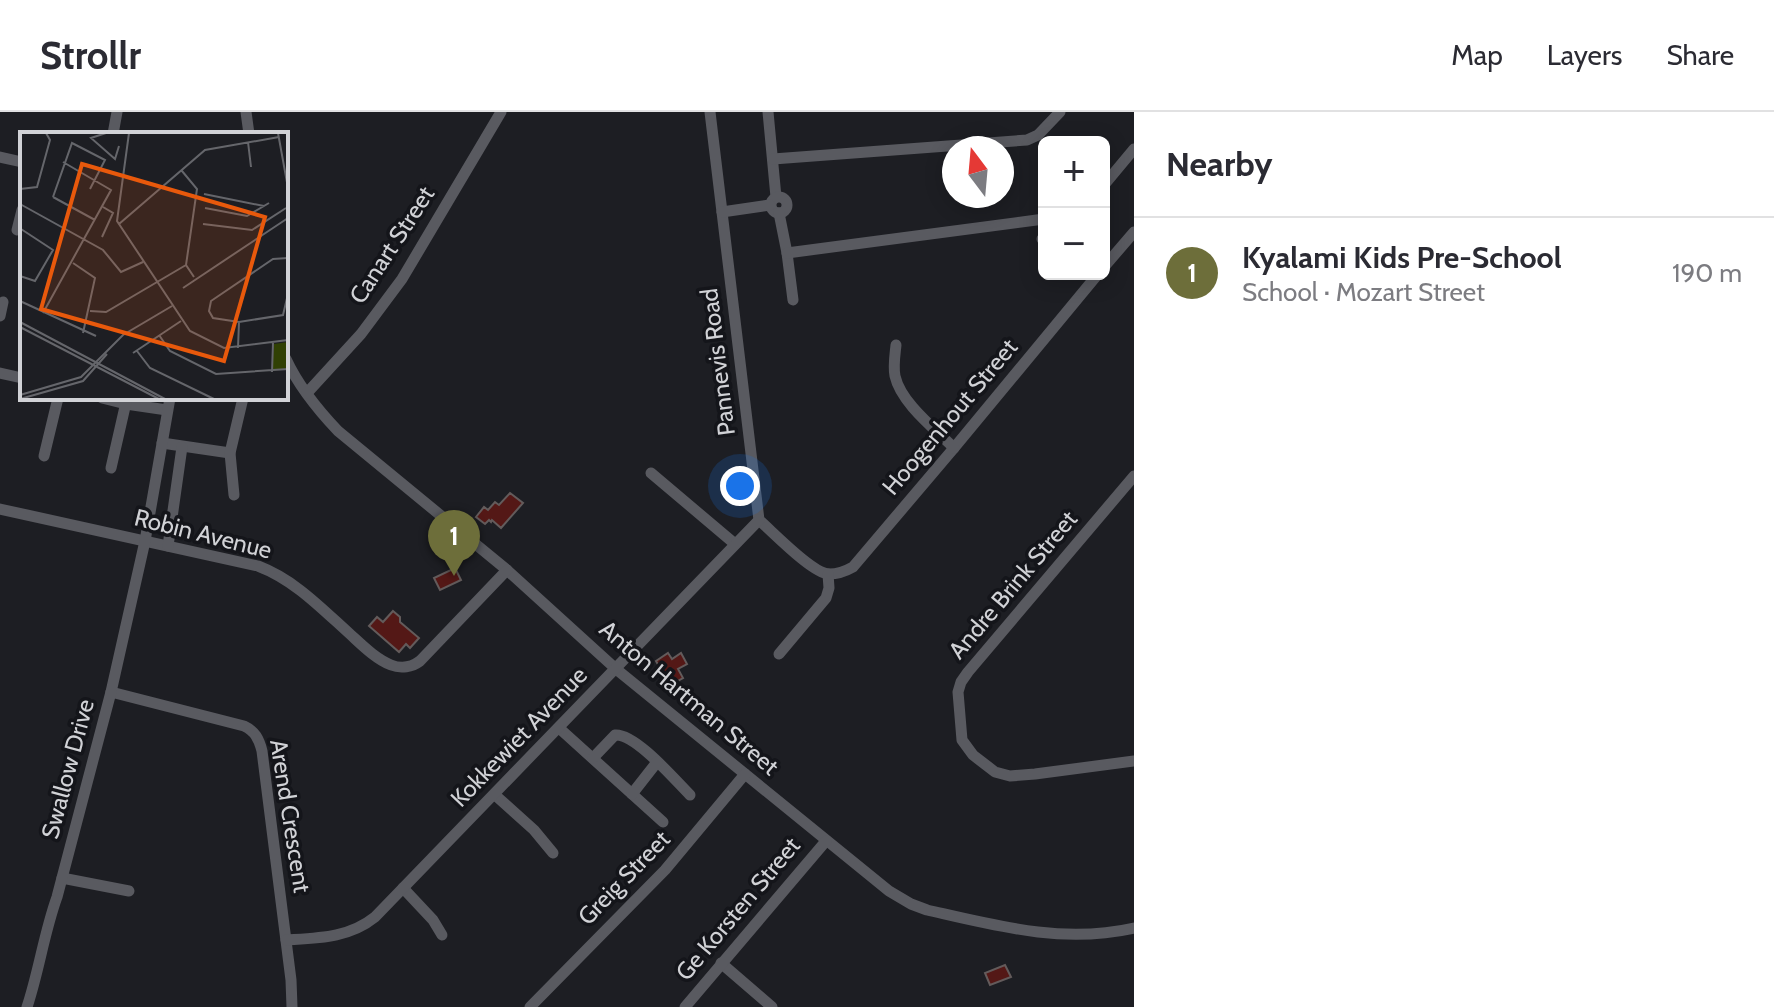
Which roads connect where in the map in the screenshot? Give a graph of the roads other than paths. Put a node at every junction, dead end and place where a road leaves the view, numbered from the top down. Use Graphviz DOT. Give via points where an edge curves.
graph roads {
  1 [pos="246,112"];
  2 [pos="501,112"];
  3 [pos="710,112"];
  4 [pos="768,112"];
  5 [pos="1060,112"];
  6 [pos="249,132"];
  7 [pos="1134,149"];
  8 [pos="0,157"];
  9 [pos="773,159"];
  10 [pos="20,162"];
  11 [pos="1110,178"];
  12 [pos="775,205"];
  13 [pos="722,212"];
  14 [pos="20,218"];
  15 [pos="1038,220"];
  16 [pos="17,230"];
  17 [pos="1134,232"];
  18 [pos="787,253"];
  19 [pos="1110,260"];
  20 [pos="1090,280"];
  21 [pos="793,300"];
  22 [pos="3,302"];
  23 [pos="0,316"];
  24 [pos="896,345"];
  25 [pos="288,363"];
  26 [pos="0,373"];
  27 [pos="20,378"];
  28 [pos="307,393"];
  29 [pos="58,400"];
  30 [pos="243,400"];
  31 [pos="127,401"];
  32 [pos="168,404"];
  33 [pos="162,443"];
  34 [pos="182,447"];
  35 [pos="954,448"];
  36 [pos="230,453"];
  37 [pos="44,456"];
  38 [pos="111,468"];
  39 [pos="651,473"];
  40 [pos="1134,476"];
  41 [pos="234,495"];
  42 [pos="0,509"];
  43 [pos="759,520"];
  44 [pos="145,541"];
  45 [pos="735,544"];
  46 [pos="168,546"];
  47 [pos="507,570"];
  48 [pos="828,574"];
  49 [pos="779,654"];
  50 [pos="616,669"];
  51 [pos="111,692"];
  52 [pos="559,728"];
  53 [pos="593,758"];
  54 [pos="1134,761"];
  55 [pos="657,762"];
  56 [pos="745,774"];
  57 [pos="632,794"];
  58 [pos="495,795"];
  59 [pos="690,795"];
  60 [pos="663,822"];
  61 [pos="826,841"];
  62 [pos="553,853"];
  63 [pos="62,878"];
  64 [pos="403,888"];
  65 [pos="129,891"];
  66 [pos="1134,928"];
  67 [pos="442,935"];
  68 [pos="286,940"];
  69 [pos="721,963"];
  70 [pos="27,1007"];
  71 [pos="292,1007"];
  72 [pos="530,1007"];
  73 [pos="685,1007"];
  74 [pos="772,1007"];
  1 -- 6 [label="street"];
  2 -- 28 [label="street, Canart Street" via="402,279"];
  3 -- 13 [label="street, Pannevis Road"];
  4 -- 9 [label="street"];
  5 -- 9 [label="street" via="1027,140"];
  7 -- 11 [label="street"];
  8 -- 10 [label="street"];
  9 -- 12 [label="street"];
  12 -- 13 [label="street"];
  12 -- 18 [label="street"];
  13 -- 43 [label="street, Pannevis Road"];
  14 -- 16 [label="street"];
  15 -- 18 [label="street"];
  17 -- 19 [label="street"];
  18 -- 21 [label="street"];
  20 -- 35 [label="street, Hoogenhout Street"];
  22 -- 23 [label="street"];
  24 -- 35 [label="street" via="894,374 902,393"];
  25 -- 28 [label="street, Anton Hartman Street"];
  26 -- 27 [label="street"];
  28 -- 47 [label="street, Anton Hartman Street" via="338,431"];
  29 -- 37 [label="street"];
  30 -- 36 [label="street"];
  31 -- 32 [label="street"];
  31 -- 38 [label="street"];
  32 -- 33 [label="street, Swallow Drive"];
  33 -- 34 [label="street"];
  33 -- 44 [label="street, Swallow Drive"];
  34 -- 36 [label="street"];
  34 -- 46 [label="street"];
  35 -- 48 [label="street, Hoogenhout Street" via="853,567"];
  36 -- 41 [label="street"];
  39 -- 45 [label="street"];
  40 -- 54 [label="street, Andre Brink Street" via="968,672 958,692 963,742 995,772 1026,774"];
  42 -- 44 [label="street, Robin Avenue"];
  43 -- 45 [label="street, Kokkewiet Avenue"];
  43 -- 48 [label="street" via="810,565"];
  44 -- 46 [label="street, Robin Avenue"];
  44 -- 51 [label="street, Swallow Drive"];
  45 -- 50 [label="street, Kokkewiet Avenue"];
  46 -- 47 [label="street, Robin Avenue" via="273,572 393,666 420,661"];
  47 -- 50 [label="street, Anton Hartman Street"];
  48 -- 49 [label="street" via="826,598"];
  50 -- 52 [label="street, Kokkewiet Avenue"];
  50 -- 56 [label="street, Anton Hartman Street"];
  51 -- 63 [label="street, Swallow Drive"];
  51 -- 68 [label="street, Arend Crescent" via="254,732 262,751"];
  52 -- 53 [label="street"];
  52 -- 58 [label="street, Kokkewiet Avenue"];
  53 -- 55 [label="street" via="619,734"];
  53 -- 57 [label="street"];
  55 -- 57 [label="street"];
  55 -- 59 [label="street"];
  56 -- 61 [label="street, Anton Hartman Street"];
  56 -- 72 [label="street, Greig Street" via="665,870"];
  57 -- 60 [label="street"];
  58 -- 62 [label="street"];
  58 -- 64 [label="street, Kokkewiet Avenue"];
  61 -- 66 [label="street, Anton Hartman Street" via="889,891 927,910 1058,935"];
  61 -- 69 [label="street, Ge Korsten Street"];
  63 -- 65 [label="street"];
  63 -- 70 [label="street, Swallow Drive"];
  64 -- 67 [label="street"];
  64 -- 68 [label="street, Kokkewiet Avenue" via="357,930"];
  68 -- 71 [label="street, Arend Crescent"];
  69 -- 73 [label="street, Ge Korsten Street"];
  69 -- 74 [label="street"];
}
